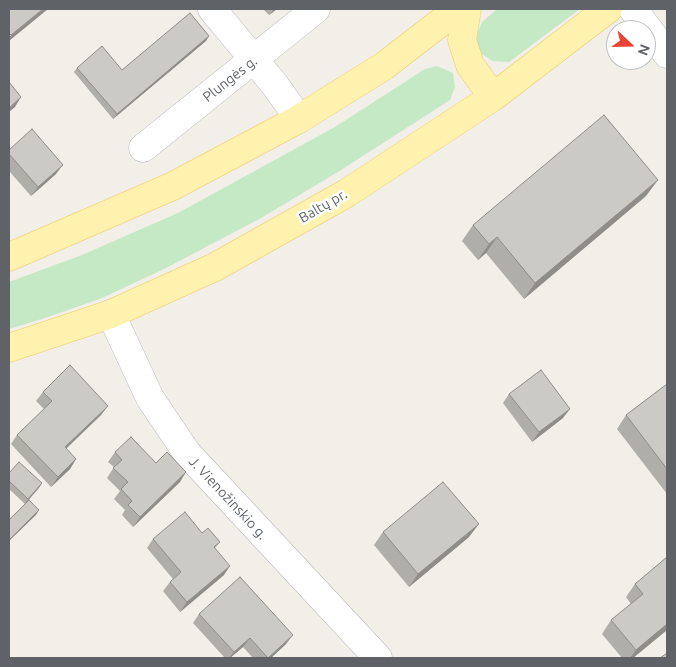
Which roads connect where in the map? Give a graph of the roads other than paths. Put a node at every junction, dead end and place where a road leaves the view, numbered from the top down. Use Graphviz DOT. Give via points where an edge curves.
graph roads {
  1 [pos="212,9"];
  2 [pos="316,9"];
  3 [pos="458,9"];
  4 [pos="467,9"];
  5 [pos="608,9"];
  6 [pos="632,9"];
  7 [pos="667,54"];
  8 [pos="254,60"];
  9 [pos="493,97"];
  10 [pos="299,119"];
  11 [pos="142,148"];
  12 [pos="9,257"];
  13 [pos="111,314"];
  14 [pos="9,348"];
  15 [pos="378,658"];
  1 -- 8 [label="street"];
  2 -- 8 [label="street, Plungės g."];
  3 -- 10 [label="main road" via="384,66"];
  4 -- 9 [label="main road" via="462,40 470,65"];
  5 -- 9 [label="main road, Baltų pr."];
  6 -- 7 [label="street"];
  8 -- 10 [label="street"];
  8 -- 11 [label="street, Plungės g."];
  9 -- 13 [label="main road, Baltų pr." via="347,193 215,267"];
  10 -- 12 [label="main road" via="173,186"];
  13 -- 14 [label="main road, Baltų pr."];
  13 -- 15 [label="street, J. Vienožinskio g." via="150,398 187,453"];
}
